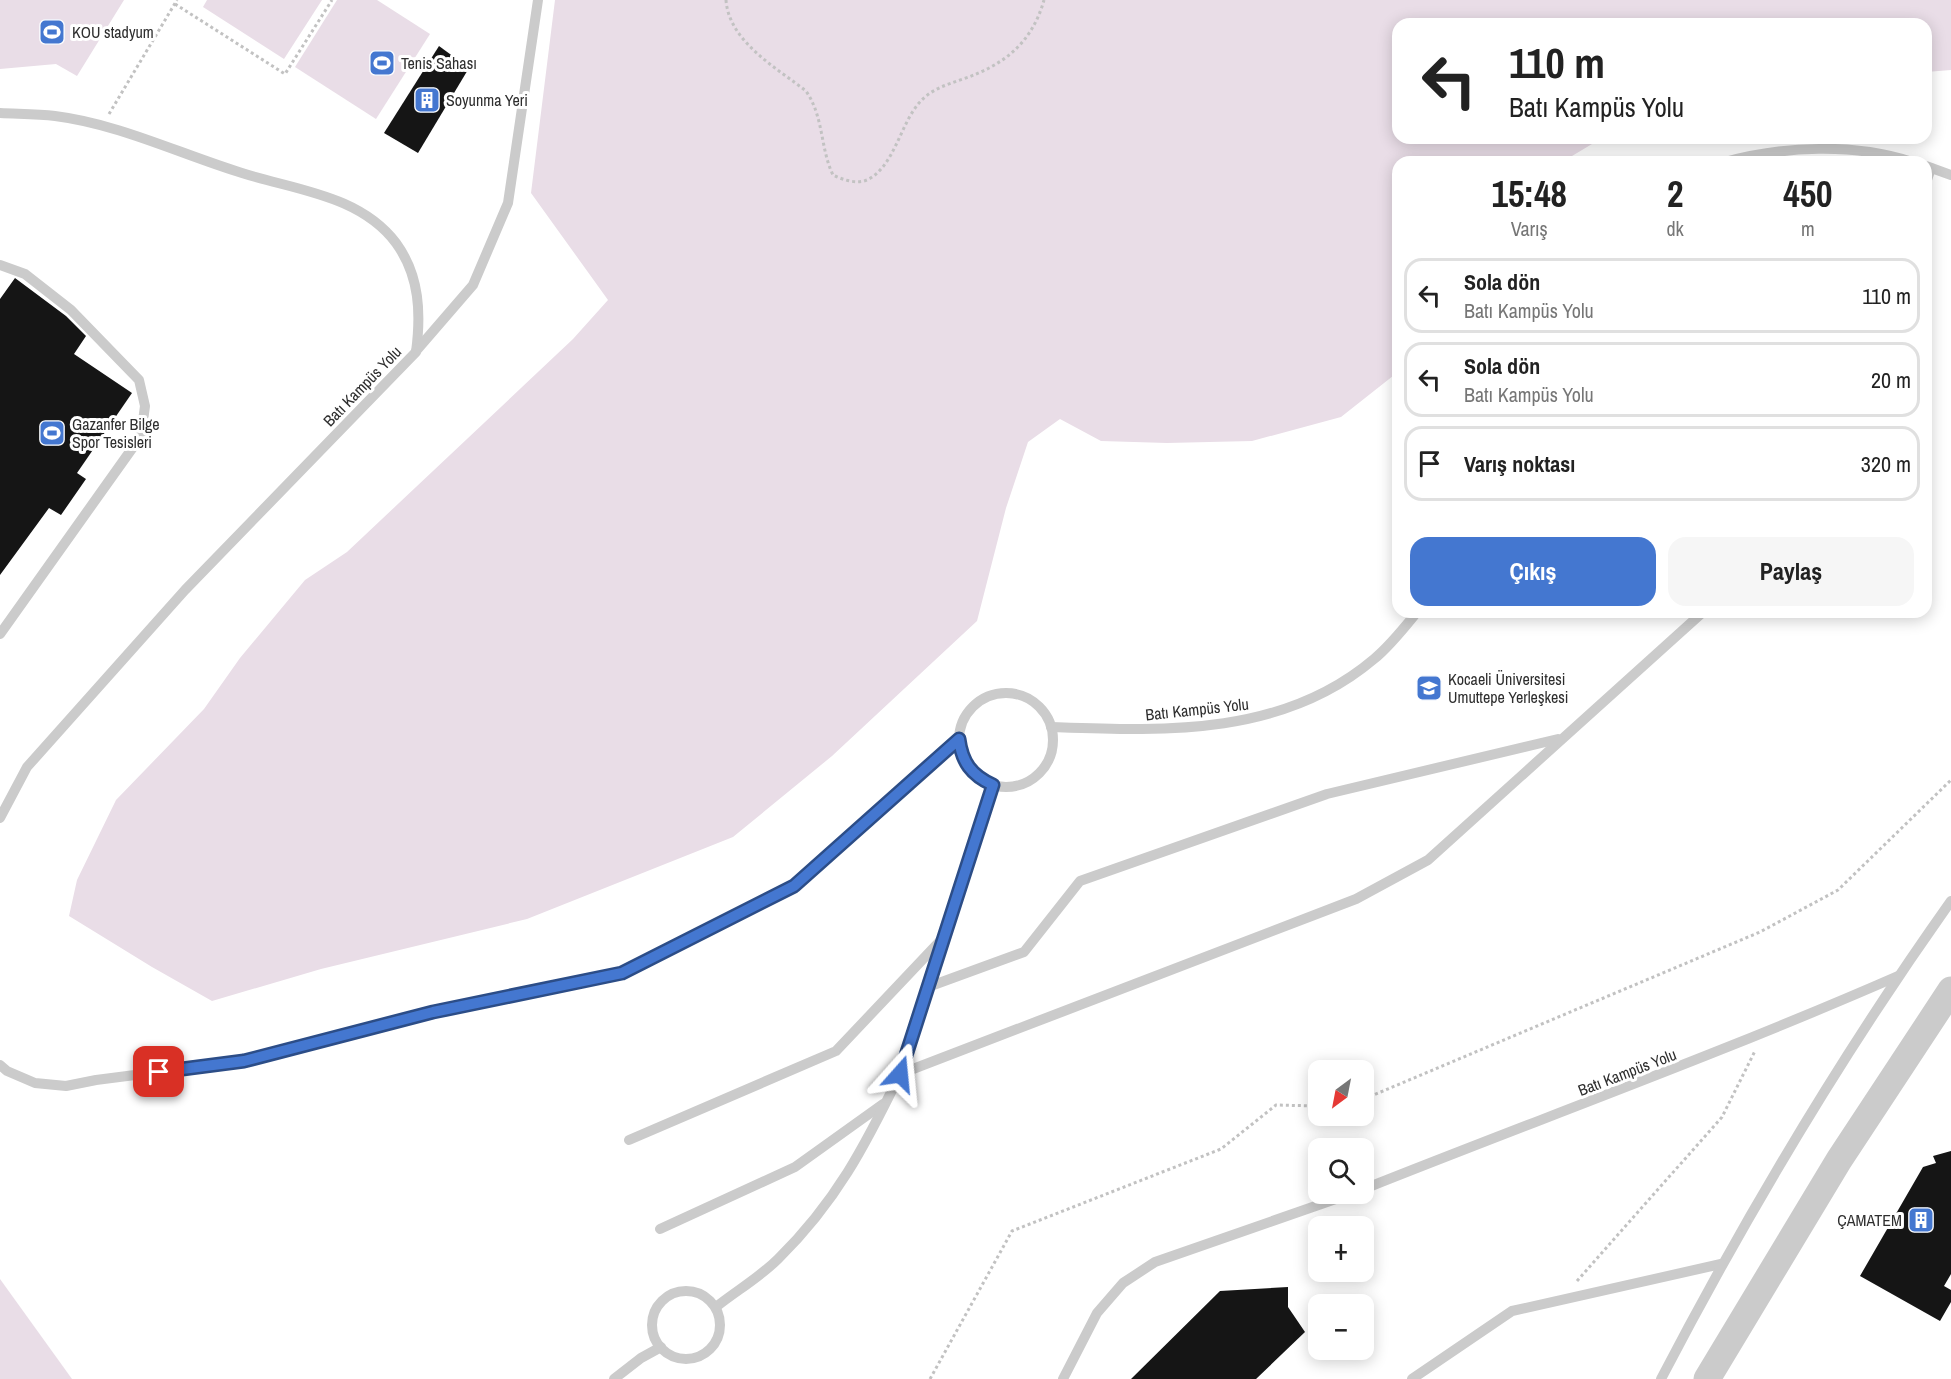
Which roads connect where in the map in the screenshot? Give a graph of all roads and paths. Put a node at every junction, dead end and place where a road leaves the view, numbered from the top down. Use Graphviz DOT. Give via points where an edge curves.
graph roads {
  1 [pos="332,0"];
  2 [pos="538,0"];
  3 [pos="726,0"];
  4 [pos="1044,0"];
  5 [pos="176,2"];
  6 [pos="0,113"];
  7 [pos="102,126"];
  8 [pos="1756,156"];
  9 [pos="1885,156"];
  10 [pos="1932,168"];
  11 [pos="1951,175"];
  12 [pos="0,265"];
  13 [pos="416,352"];
  14 [pos="1412,618"];
  15 [pos="1696,618"];
  16 [pos="0,634"];
  17 [pos="1051,728"];
  18 [pos="1562,738"];
  19 [pos="959,739"];
  20 [pos="1951,780"];
  21 [pos="993,785"];
  22 [pos="0,818"];
  23 [pos="1951,901"];
  24 [pos="944,936"];
  25 [pos="1898,976"];
  26 [pos="928,987"];
  27 [pos="1951,990"];
  28 [pos="1758,1046"];
  29 [pos="0,1065"];
  30 [pos="900,1074"];
  31 [pos="1374,1095"];
  32 [pos="886,1102"];
  33 [pos="1308,1106"];
  34 [pos="628,1140"];
  35 [pos="1374,1185"];
  36 [pos="1321,1204"];
  37 [pos="660,1228"];
  38 [pos="1721,1264"];
  39 [pos="1560,1300"];
  40 [pos="716,1307"];
  41 [pos="661,1347"];
  42 [pos="614,1379"];
  43 [pos="930,1379"];
  44 [pos="1063,1379"];
  45 [pos="1412,1379"];
  46 [pos="1661,1379"];
  47 [pos="1707,1379"];
  1 -- 5 [label="path" via="285,74"];
  2 -- 13 [label="lane" via="508,203 473,285"];
  3 -- 4 [label="path" via="739,35 814,103 825,158 833,175 854,182 867,181 880,170 918,103 934,89 995,67 1026,41"];
  5 -- 7 [label="path"];
  6 -- 7 [label="lane, Batı Kampüs Yolu" via="55,116"];
  7 -- 13 [label="lane, Batı Kampüs Yolu" via="335,199 369,216 396,243 414,277 421,314"];
  8 -- 9 [label="lane" via="1826,150"];
  10 -- 11 [label="lane"];
  12 -- 16 [label="lane" via="25,274 71,310 139,380 145,406 141,436"];
  13 -- 22 [label="lane, Batı Kampüs Yolu" via="184,591 27,767"];
  14 -- 17 [label="lane, Batı Kampüs Yolu" via="1374,660 1347,679 1320,695 1245,722 1128,730"];
  15 -- 18 [label="lane"];
  17 -- 19 [label="lane" via="1041,708 1029,698 997,693 970,709"];
  17 -- 21 [label="lane" via="1052,751 1036,776 1023,784"];
  18 -- 26 [label="lane" via="1327,794 1080,881 1024,952"];
  18 -- 30 [label="lane" via="1428,860 1396,879 1356,899"];
  19 -- 21 [label="lane" via="968,767"];
  19 -- 29 [label="lane" via="794,886 622,973 433,1012 244,1061 66,1086 35,1083"];
  20 -- 31 [label="path" via="1838,890 1761,932"];
  21 -- 24 [label="lane"];
  23 -- 25 [label="lane"];
  24 -- 26 [label="lane"];
  24 -- 34 [label="lane" via="836,1051"];
  25 -- 35 [label="lane, Batı Kampüs Yolu" via="1722,1051"];
  25 -- 38 [label="lane"];
  26 -- 30 [label="lane"];
  27 -- 47 [label="street" via="1839,1160"];
  28 -- 39 [label="path" via="1722,1117"];
  30 -- 32 [label="lane"];
  32 -- 37 [label="lane" via="795,1167"];
  32 -- 40 [label="lane" via="857,1160 820,1214 777,1260"];
  33 -- 43 [label="path" via="1276,1105 1221,1149 1012,1231"];
  36 -- 44 [label="lane" via="1155,1262 1123,1283 1097,1313"];
  38 -- 39 [label="lane"];
  38 -- 46 [label="lane"];
  39 -- 45 [label="lane" via="1512,1311"];
  40 -- 41 [label="lane" via="720,1329 711,1349 691,1358 680,1358"];
  40 -- 41 [label="lane" via="699,1293 688,1290 666,1297 652,1326"];
  41 -- 42 [label="lane"];
}
